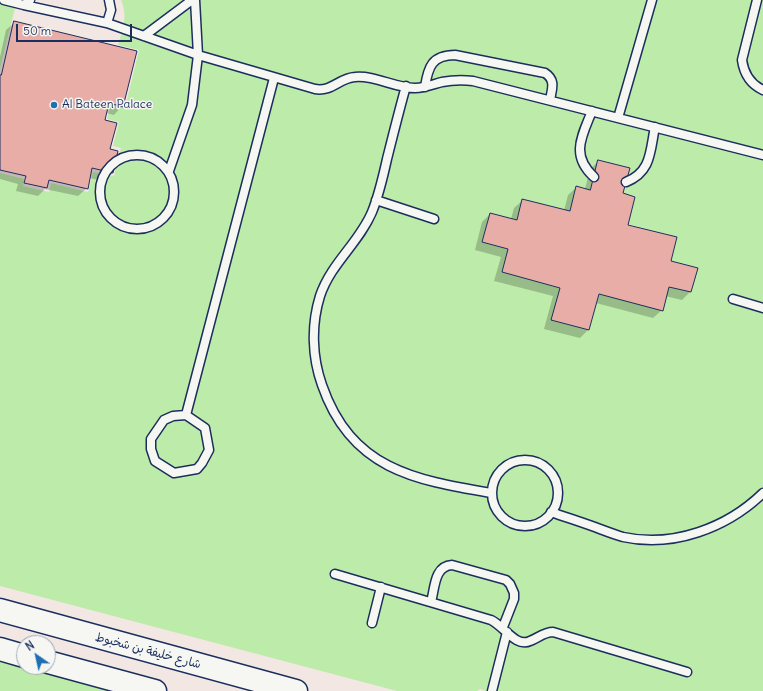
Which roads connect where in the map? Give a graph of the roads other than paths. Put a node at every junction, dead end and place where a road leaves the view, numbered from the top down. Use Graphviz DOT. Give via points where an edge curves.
graph roads {
  1 [pos="4,0"];
  2 [pos="109,0"];
  3 [pos="194,0"];
  4 [pos="652,0"];
  5 [pos="757,0"];
  6 [pos="27,3"];
  7 [pos="107,23"];
  8 [pos="144,36"];
  9 [pos="198,56"];
  10 [pos="274,78"];
  11 [pos="406,86"];
  12 [pos="425,87"];
  13 [pos="763,90"];
  14 [pos="550,100"];
  15 [pos="592,111"];
  16 [pos="618,118"];
  17 [pos="655,127"];
  18 [pos="763,155"];
  19 [pos="169,171"];
  20 [pos="594,177"];
  21 [pos="626,182"];
  22 [pos="376,200"];
  23 [pos="434,219"];
  24 [pos="733,299"];
  25 [pos="763,308"];
  26 [pos="186,415"];
  27 [pos="491,493"];
  28 [pos="763,493"];
  29 [pos="551,512"];
  30 [pos="335,574"];
  31 [pos="381,587"];
  32 [pos="431,602"];
  33 [pos="0,610"];
  34 [pos="372,623"];
  35 [pos="505,629"];
  36 [pos="0,649"];
  37 [pos="16,654"];
  38 [pos="56,664"];
  39 [pos="687,672"];
  40 [pos="155,691"];
  41 [pos="296,691"];
  42 [pos="492,691"];
  1 -- 6 [label="lane"];
  2 -- 7 [label="lane"];
  3 -- 8 [label="lane"];
  3 -- 9 [label="lane"];
  4 -- 16 [label="lane"];
  5 -- 13 [label="lane" via="742,60 751,82"];
  6 -- 7 [label="lane"];
  7 -- 8 [label="lane"];
  8 -- 9 [label="lane"];
  9 -- 10 [label="lane"];
  9 -- 19 [label="lane" via="192,105"];
  10 -- 11 [label="lane" via="320,90 359,77"];
  10 -- 26 [label="lane"];
  11 -- 12 [label="lane"];
  11 -- 22 [label="lane"];
  12 -- 14 [label="lane" via="454,81 473,81"];
  12 -- 14 [label="lane" via="427,73 433,63 443,56 455,55 545,73 552,81"];
  14 -- 15 [label="lane"];
  15 -- 16 [label="lane"];
  15 -- 20 [label="lane" via="580,147 580,156"];
  16 -- 17 [label="lane"];
  17 -- 18 [label="lane"];
  17 -- 21 [label="lane" via="648,164 639,175"];
  19 -- 19 [label="lane" via="175,191 170,212 154,227 132,230 112,222 100,204 100,182 111,164 130,154 152,157"];
  22 -- 23 [label="lane"];
  22 -- 27 [label="lane" via="365,225 335,266 320,296 314,324 314,346 316,363 326,396 342,426 353,440 384,463 422,480"];
  24 -- 25 [label="lane"];
  26 -- 26 [label="lane" via="204,428 209,450 202,464 196,469 174,473 155,461 151,439 164,420"];
  27 -- 29 [label="lane" via="501,516 514,524 522,526 539,523"];
  27 -- 29 [label="lane" via="496,477 507,465 531,460 551,473 555,481 557,497"];
  28 -- 29 [label="lane" via="751,505 723,522 692,534 657,540 623,537"];
  30 -- 31 [label="lane"];
  31 -- 32 [label="lane"];
  31 -- 34 [label="lane"];
  32 -- 35 [label="lane" via="492,620"];
  32 -- 35 [label="lane" via="438,572 443,567 452,565 506,580 512,588 514,599"];
  33 -- 41 [label="main road, شارع خليفة بن شخبوط"];
  35 -- 39 [label="lane" via="518,642 526,643 545,633 553,632"];
  35 -- 42 [label="lane"];
  36 -- 37 [label="main road"];
  38 -- 40 [label="main road"];
}
